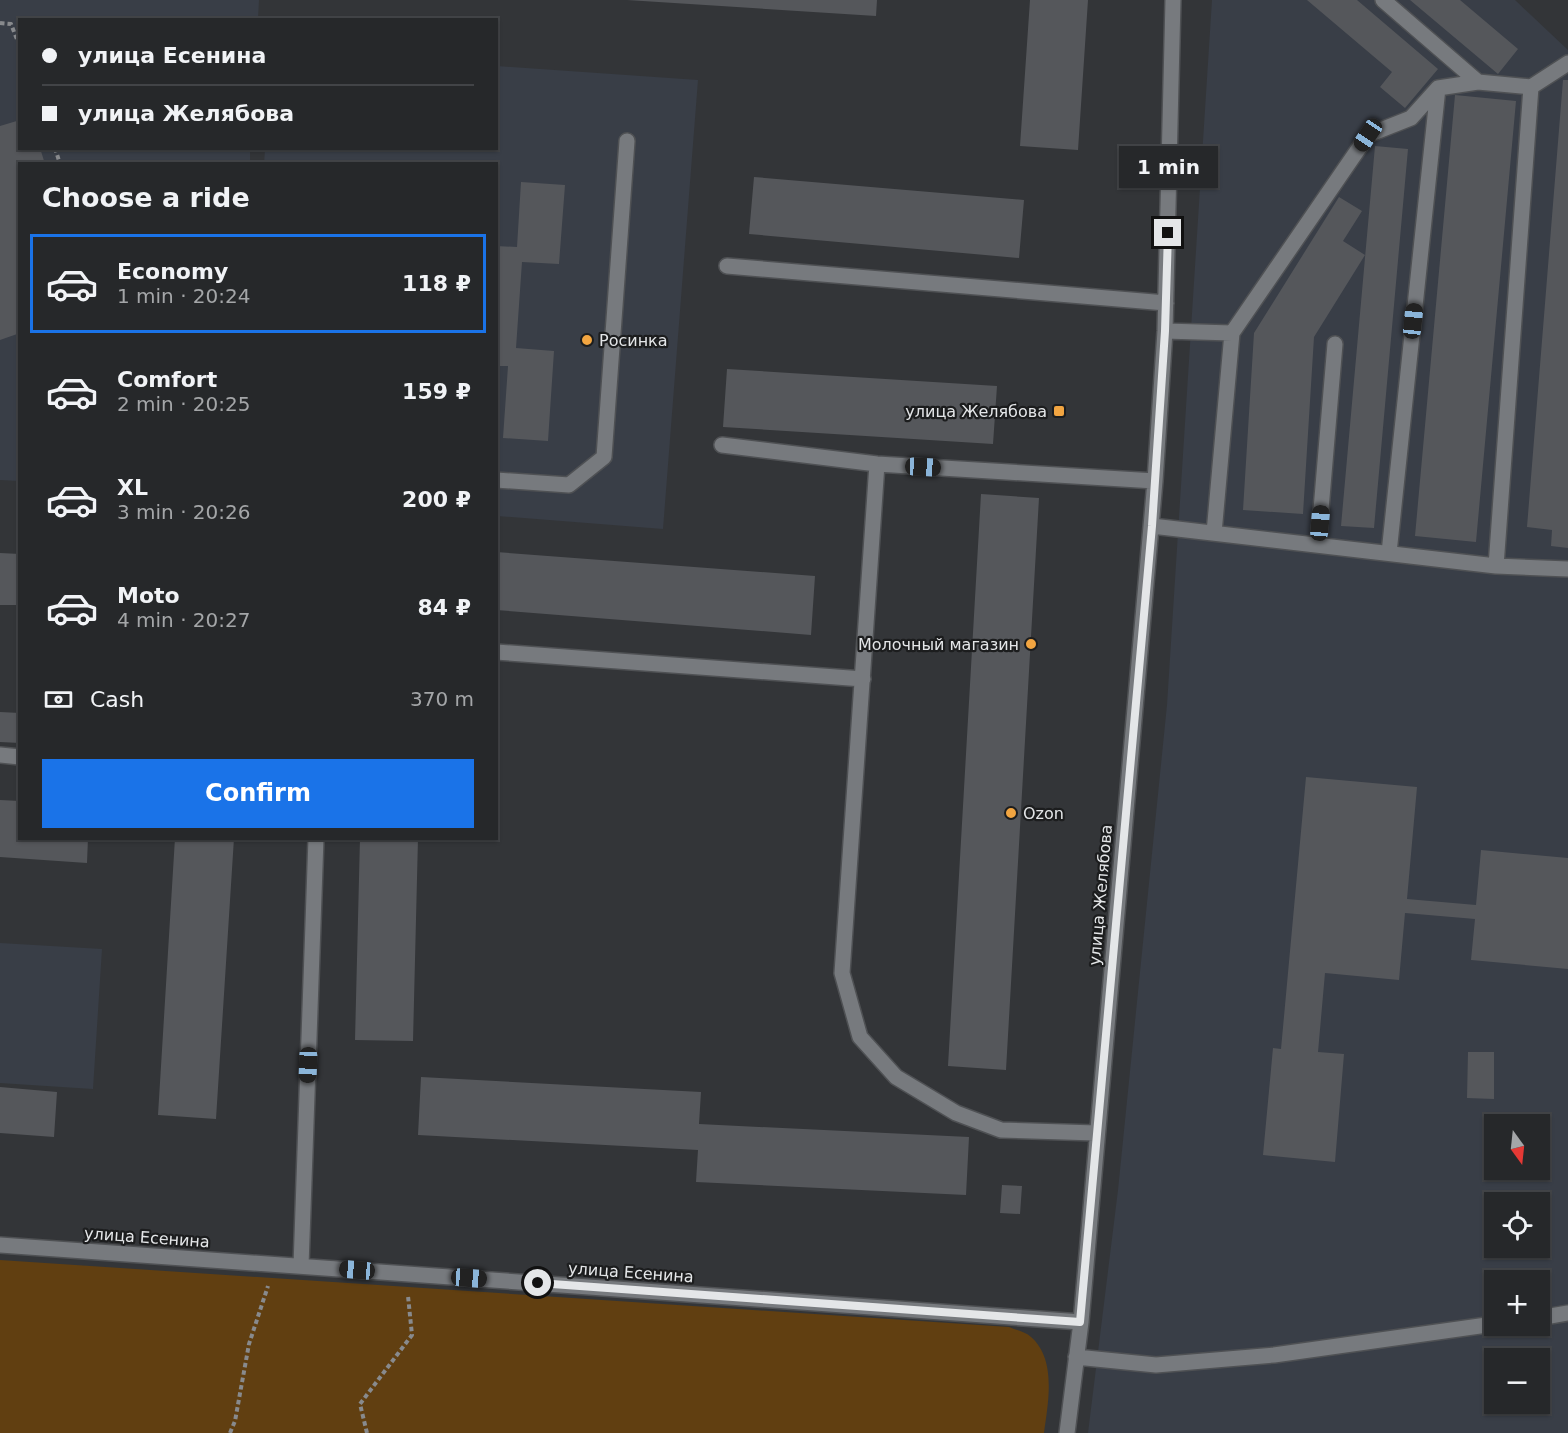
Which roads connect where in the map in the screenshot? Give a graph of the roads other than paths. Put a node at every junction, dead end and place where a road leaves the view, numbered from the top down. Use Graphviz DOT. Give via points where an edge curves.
graph roads {
  1 [pos="1173,0"];
  2 [pos="1383,0"];
  3 [pos="1568,63"];
  4 [pos="1478,82"];
  5 [pos="1531,87"];
  6 [pos="1438,88"];
  7 [pos="627,141"];
  8 [pos="727,266"];
  9 [pos="1166,303"];
  10 [pos="1165,331"];
  11 [pos="1232,333"];
  12 [pos="1335,344"];
  13 [pos="722,446"];
  14 [pos="877,464"];
  15 [pos="498,480"];
  16 [pos="1155,481"];
  17 [pos="1152,526"];
  18 [pos="1214,533"];
  19 [pos="1318,545"];
  20 [pos="1389,553"];
  21 [pos="1496,566"];
  22 [pos="1568,569"];
  23 [pos="498,652"];
  24 [pos="863,679"];
  25 [pos="0,755"];
  26 [pos="18,756"];
  27 [pos="316,840"];
  28 [pos="1096,1133"];
  29 [pos="0,1245"];
  30 [pos="301,1266"];
  31 [pos="1568,1313"];
  32 [pos="1550,1315"];
  33 [pos="1080,1322"];
  34 [pos="1484,1325"];
  35 [pos="1076,1357"];
  36 [pos="1067,1433"];
  1 -- 9 [label="street, улица Желябова"];
  2 -- 4 [label="street"];
  3 -- 5 [label="street"];
  4 -- 5 [label="street"];
  4 -- 6 [label="street"];
  5 -- 21 [label="street"];
  6 -- 11 [label="street" via="1411,118 1368,135"];
  6 -- 20 [label="street"];
  7 -- 15 [label="street" via="604,457 569,485"];
  8 -- 9 [label="street"];
  9 -- 10 [label="street, улица Желябова"];
  10 -- 11 [label="street"];
  10 -- 16 [label="street, улица Желябова"];
  11 -- 18 [label="street"];
  12 -- 19 [label="street"];
  13 -- 14 [label="street"];
  14 -- 16 [label="street"];
  14 -- 24 [label="street"];
  16 -- 17 [label="street, улица Желябова"];
  17 -- 18 [label="street"];
  17 -- 28 [label="street, улица Желябова"];
  18 -- 19 [label="street"];
  19 -- 20 [label="street"];
  20 -- 21 [label="street"];
  21 -- 22 [label="street"];
  23 -- 24 [label="street"];
  24 -- 28 [label="street" via="843,973 860,1037 896,1077 956,1113 1001,1130"];
  25 -- 26 [label="street"];
  27 -- 30 [label="street"];
  28 -- 33 [label="street, улица Желябова"];
  29 -- 30 [label="street, улица Есенина"];
  30 -- 33 [label="street, улица Есенина"];
  31 -- 32 [label="street"];
  33 -- 35 [label="street, улица Желябова"];
  34 -- 35 [label="street" via="1274,1355 1168,1364"];
  35 -- 36 [label="street, улица Желябова"];
}
